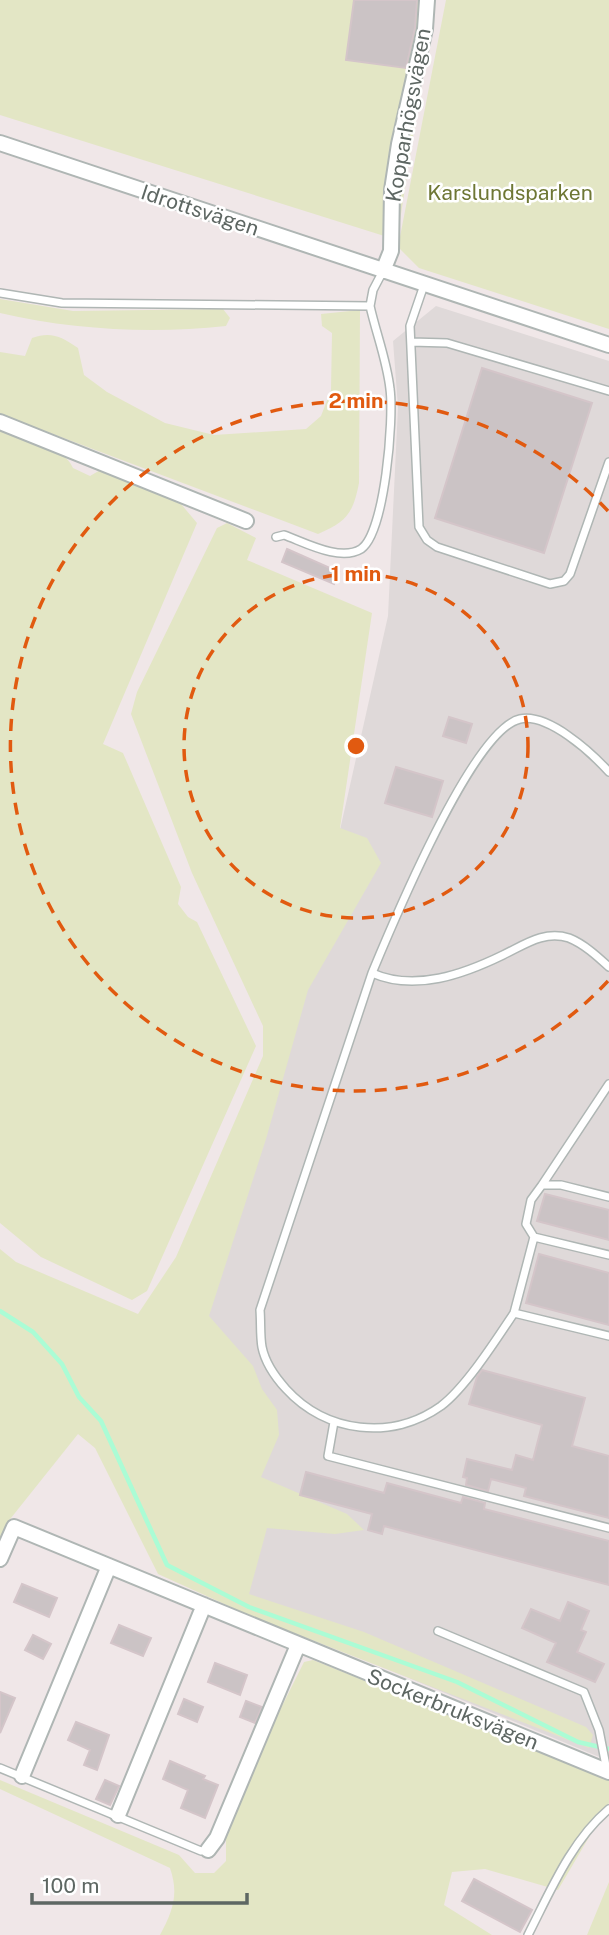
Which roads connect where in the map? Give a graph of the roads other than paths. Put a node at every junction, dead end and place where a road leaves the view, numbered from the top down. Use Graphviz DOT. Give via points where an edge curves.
graph roads {
  1 [pos="427,0"];
  2 [pos="0,143"];
  3 [pos="383,271"];
  4 [pos="424,285"];
  5 [pos="0,293"];
  6 [pos="370,306"];
  7 [pos="411,342"];
  8 [pos="609,345"];
  9 [pos="609,391"];
  10 [pos="0,422"];
  11 [pos="609,462"];
  12 [pos="246,520"];
  13 [pos="276,537"];
  14 [pos="609,772"];
  15 [pos="609,967"];
  16 [pos="372,973"];
  17 [pos="609,1084"];
  18 [pos="542,1185"];
  19 [pos="609,1197"];
  20 [pos="534,1237"];
  21 [pos="609,1255"];
  22 [pos="514,1313"];
  23 [pos="609,1336"];
  24 [pos="334,1422"];
  25 [pos="609,1528"];
  26 [pos="0,1559"];
  27 [pos="109,1566"];
  28 [pos="204,1605"];
  29 [pos="438,1631"];
  30 [pos="298,1645"];
  31 [pos="607,1767"];
  32 [pos="0,1768"];
  33 [pos="22,1776"];
  34 [pos="609,1809"];
  35 [pos="118,1815"];
  36 [pos="208,1850"];
  37 [pos="528,1935"];
  1 -- 3 [label="street, Kopparhögsvägen" via="395,167 391,251"];
  2 -- 3 [label="street, Idrottsvägen"];
  3 -- 4 [label="street, Idrottsvägen"];
  3 -- 6 [label="lane"];
  4 -- 7 [label="lane" via="410,326"];
  4 -- 8 [label="street, Idrottsvägen"];
  5 -- 6 [label="lane" via="61,303"];
  6 -- 13 [label="lane" via="390,390 379,519 361,549 345,554 284,535"];
  7 -- 9 [label="lane" via="447,343"];
  7 -- 11 [label="lane" via="419,527 436,547 550,584 564,581"];
  10 -- 12 [label="street"];
  14 -- 16 [label="lane" via="574,740 541,721 523,718 507,723 474,763 448,811"];
  15 -- 16 [label="lane" via="569,938 550,935 464,972 431,980 403,982"];
  16 -- 24 [label="lane" via="260,1310 262,1349 276,1378 303,1408"];
  17 -- 18 [label="lane"];
  18 -- 19 [label="lane"];
  18 -- 20 [label="lane" via="531,1200 526,1224"];
  20 -- 21 [label="lane"];
  20 -- 22 [label="lane"];
  22 -- 23 [label="lane"];
  22 -- 24 [label="lane" via="443,1404 416,1421 371,1429"];
  24 -- 25 [label="lane" via="328,1456"];
  26 -- 27 [label="street, Sockerbruksvägen" via="14,1527"];
  27 -- 28 [label="street, Sockerbruksvägen"];
  27 -- 33 [label="street"];
  28 -- 30 [label="street, Sockerbruksvägen"];
  28 -- 35 [label="street"];
  29 -- 31 [label="lane" via="584,1692"];
  30 -- 31 [label="street, Sockerbruksvägen"];
  30 -- 36 [label="street"];
  32 -- 33 [label="lane"];
  33 -- 35 [label="lane"];
  34 -- 37 [label="lane" via="589,1829 561,1872"];
  35 -- 36 [label="lane"];
}
